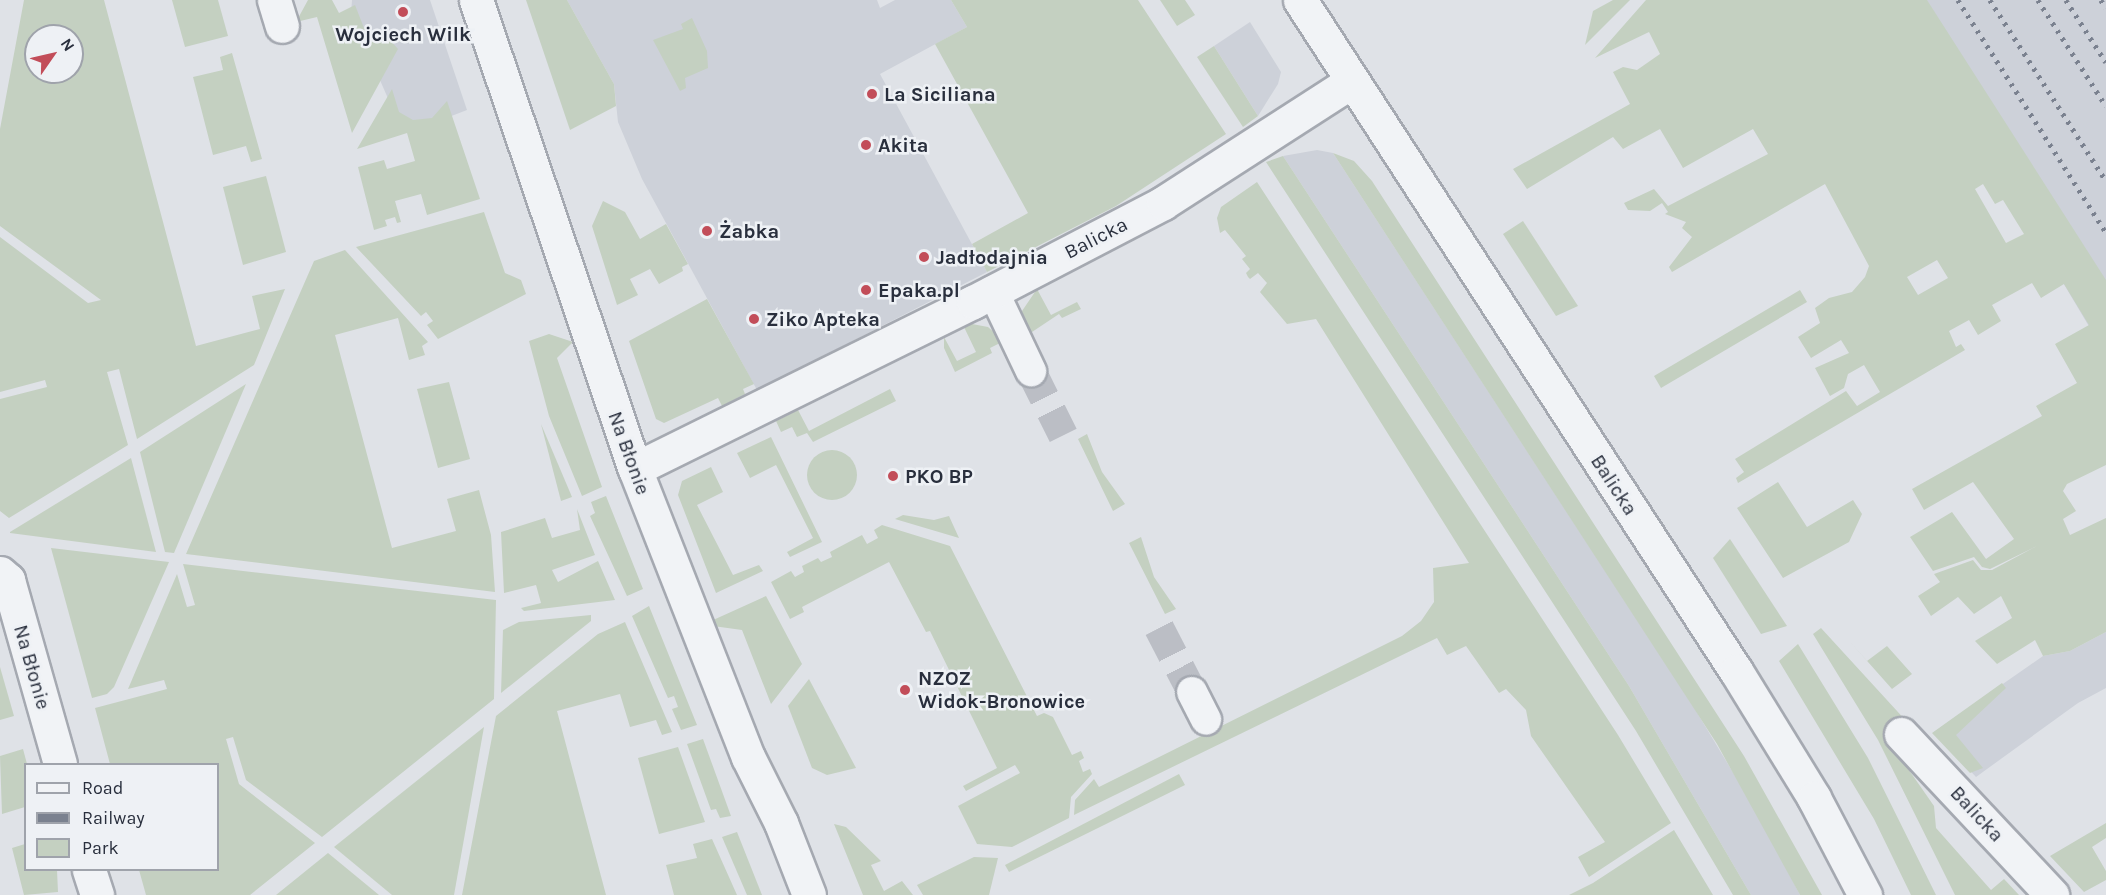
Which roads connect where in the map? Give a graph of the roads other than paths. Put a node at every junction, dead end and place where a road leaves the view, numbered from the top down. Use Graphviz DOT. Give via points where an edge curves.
graph roads {
  1 [pos="476,0"];
  2 [pos="1300,0"];
  3 [pos="1352,81"];
  4 [pos="993,291"];
  5 [pos="1031,371"];
  6 [pos="635,469"];
  7 [pos="0,573"];
  8 [pos="1192,692"];
  9 [pos="1206,720"];
  10 [pos="1901,734"];
  11 [pos="59,763"];
  12 [pos="89,871"];
  13 [pos="97,895"];
  14 [pos="809,895"];
  15 [pos="1865,895"];
  16 [pos="2052,895"];
  1 -- 6 [label="street, Na Błonie"];
  2 -- 3 [label="street, Balicka"];
  3 -- 4 [label="street, Balicka" via="1163,203"];
  3 -- 15 [label="street, Balicka" via="1742,681 1814,798"];
  4 -- 5 [label="street"];
  4 -- 6 [label="street, Balicka"];
  6 -- 14 [label="street, Na Błonie" via="748,758 781,823"];
  7 -- 11 [label="street, Na Błonie" via="8,580"];
  8 -- 9 [label="street"];
  10 -- 16 [label="street, Balicka"];
  12 -- 13 [label="street"];
}
